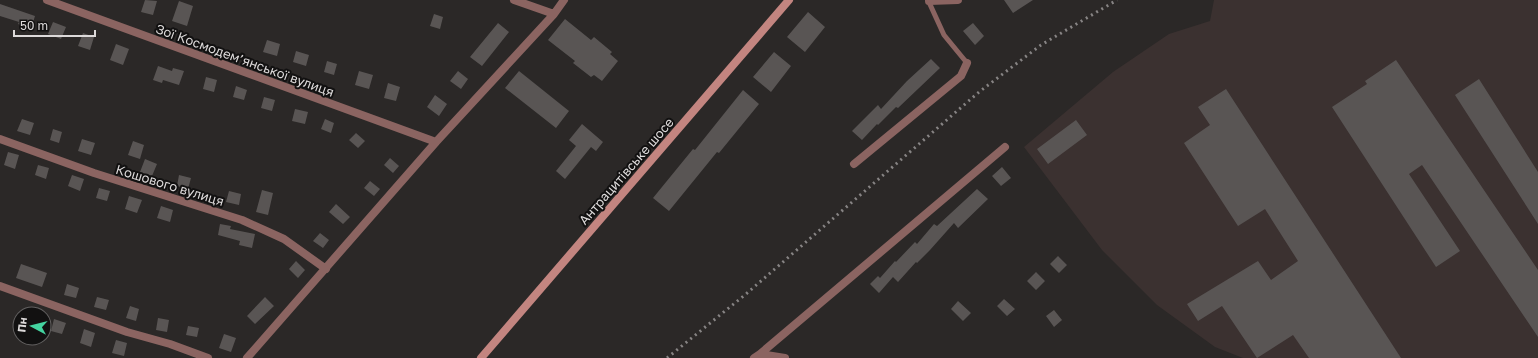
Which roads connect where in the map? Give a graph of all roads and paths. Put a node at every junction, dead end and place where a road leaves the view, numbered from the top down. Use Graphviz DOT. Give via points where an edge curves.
graph roads {
  1 [pos="47,0"];
  2 [pos="514,0"];
  3 [pos="564,0"];
  4 [pos="789,0"];
  5 [pos="958,0"];
  6 [pos="928,1"];
  7 [pos="554,14"];
  8 [pos="967,64"];
  9 [pos="0,139"];
  10 [pos="436,142"];
  11 [pos="1005,147"];
  12 [pos="854,164"];
  13 [pos="326,269"];
  14 [pos="0,286"];
  15 [pos="757,356"];
  16 [pos="208,358"];
  17 [pos="247,358"];
  18 [pos="481,358"];
  19 [pos="785,358"];
  1 -- 10 [label="street, Зої Космодем’янської вулиця"];
  2 -- 7 [label="street"];
  3 -- 7 [label="street"];
  4 -- 18 [label="main road, Антрацитівське шосе"];
  5 -- 6 [label="street"];
  6 -- 8 [label="lane" via="944,35"];
  7 -- 10 [label="street"];
  8 -- 12 [label="street" via="961,76"];
  9 -- 13 [label="street, Кошового вулиця" via="94,173 242,220 284,239"];
  10 -- 13 [label="street"];
  11 -- 15 [label="street"];
  13 -- 17 [label="street"];
  14 -- 16 [label="street"];
  15 -- 19 [label="street"];
}
